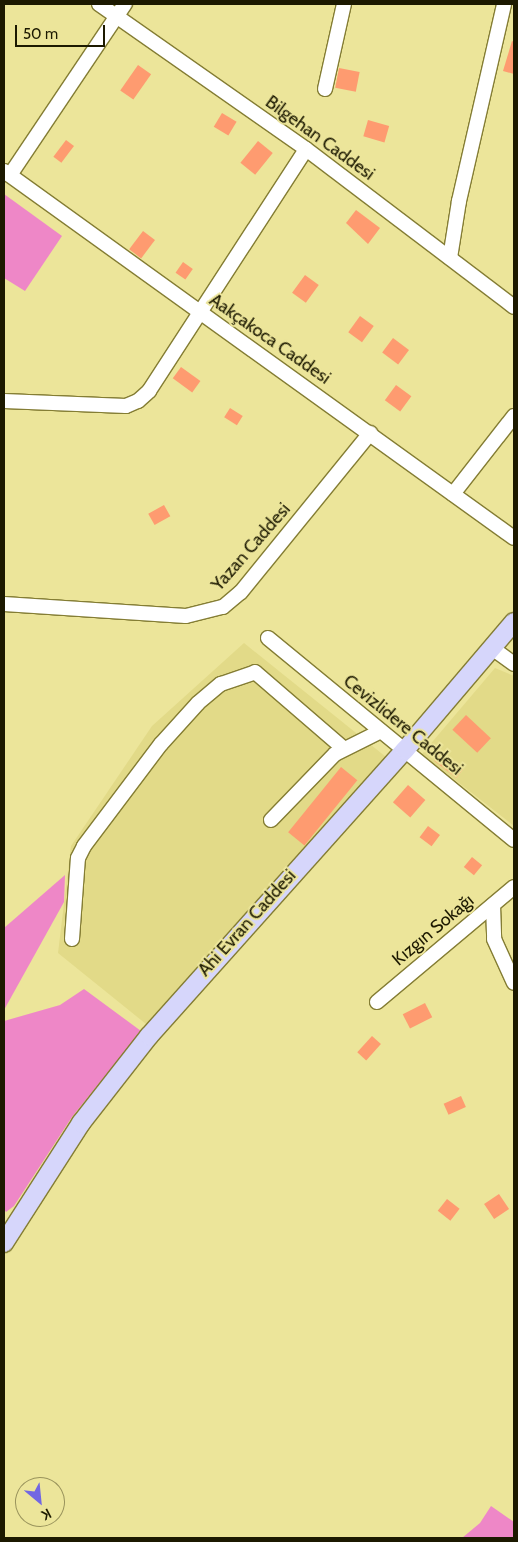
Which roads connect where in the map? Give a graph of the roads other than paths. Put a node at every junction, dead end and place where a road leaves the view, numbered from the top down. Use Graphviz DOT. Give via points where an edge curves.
graph roads {
  1 [pos="99,4"];
  2 [pos="344,4"];
  3 [pos="504,4"];
  4 [pos="121,10"];
  5 [pos="325,89"];
  6 [pos="306,149"];
  7 [pos="7,173"];
  8 [pos="450,258"];
  9 [pos="514,307"];
  10 [pos="200,313"];
  11 [pos="4,401"];
  12 [pos="514,416"];
  13 [pos="370,433"];
  14 [pos="453,494"];
  15 [pos="514,538"];
  16 [pos="4,604"];
  17 [pos="514,622"];
  18 [pos="268,638"];
  19 [pos="492,648"];
  20 [pos="514,664"];
  21 [pos="381,731"];
  22 [pos="343,748"];
  23 [pos="405,750"];
  24 [pos="271,820"];
  25 [pos="514,840"];
  26 [pos="514,887"];
  27 [pos="492,905"];
  28 [pos="72,939"];
  29 [pos="514,983"];
  30 [pos="377,1002"];
  31 [pos="4,1243"];
  1 -- 4 [label="street, Bilgehan Caddesi"];
  2 -- 5 [label="street"];
  3 -- 8 [label="street" via="459,201"];
  4 -- 6 [label="street, Bilgehan Caddesi"];
  4 -- 7 [label="street"];
  6 -- 8 [label="street, Bilgehan Caddesi"];
  6 -- 10 [label="street"];
  7 -- 10 [label="street, Aakçakoca Caddesi"];
  8 -- 9 [label="street, Bilgehan Caddesi"];
  10 -- 11 [label="street" via="149,391 138,401 126,406"];
  10 -- 13 [label="street, Aakçakoca Caddesi"];
  12 -- 14 [label="street"];
  13 -- 14 [label="street, Aakçakoca Caddesi"];
  13 -- 16 [label="street, Yazan Caddesi" via="241,592 223,607 186,616"];
  14 -- 15 [label="street, Aakçakoca Caddesi"];
  17 -- 19 [label="main road, Ahi Evran Caddesi"];
  18 -- 21 [label="street, Cevizlidere Caddesi"];
  19 -- 20 [label="street"];
  19 -- 23 [label="main road, Ahi Evran Caddesi"];
  21 -- 22 [label="street"];
  21 -- 23 [label="street, Cevizlidere Caddesi"];
  22 -- 24 [label="street"];
  22 -- 28 [label="street" via="255,672 221,684 198,703 161,744 84,846 78,858"];
  23 -- 25 [label="street, Cevizlidere Caddesi"];
  23 -- 31 [label="main road, Ahi Evran Caddesi" via="149,1036 81,1123"];
  26 -- 27 [label="street, Kızgın Sokağı"];
  27 -- 29 [label="street" via="494,939"];
  27 -- 30 [label="street, Kızgın Sokağı"];
}
